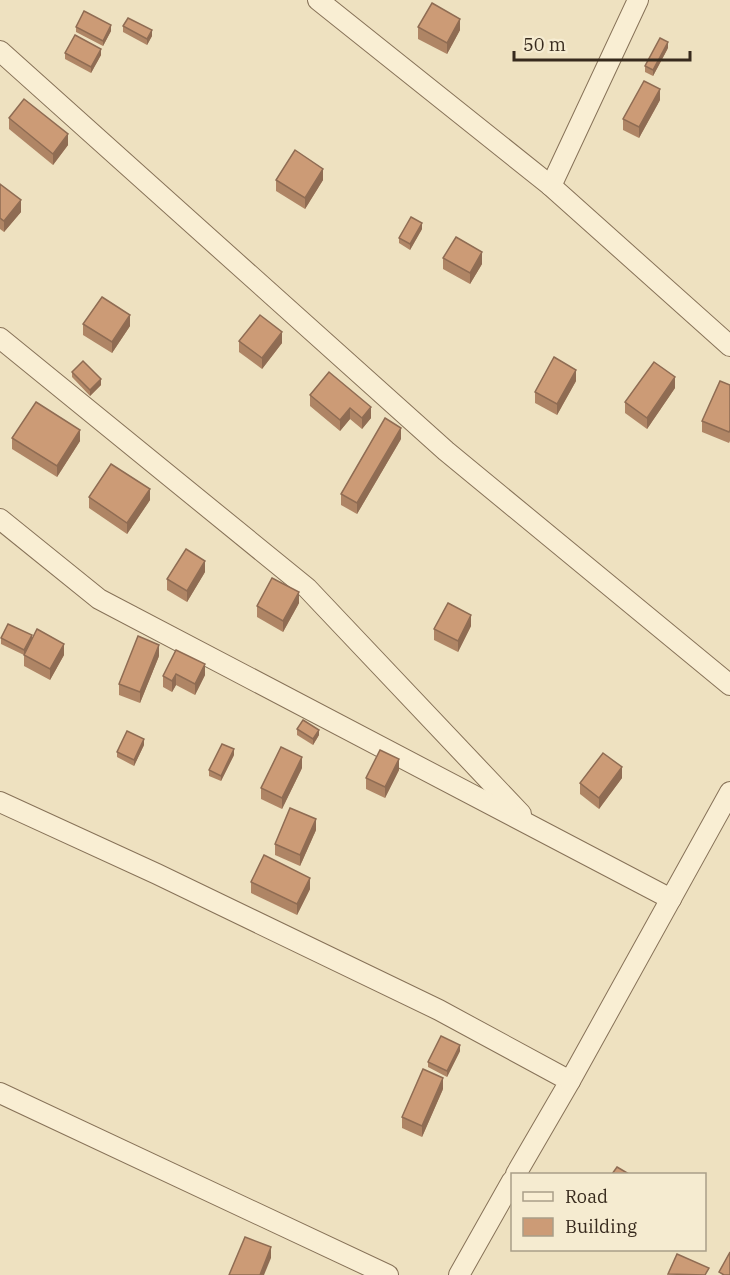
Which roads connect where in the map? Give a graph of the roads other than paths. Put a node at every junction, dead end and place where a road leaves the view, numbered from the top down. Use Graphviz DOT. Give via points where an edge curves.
graph roads {
  1 [pos="638,0"];
  2 [pos="320,1"];
  3 [pos="0,51"];
  4 [pos="551,186"];
  5 [pos="0,338"];
  6 [pos="730,346"];
  7 [pos="0,519"];
  8 [pos="730,685"];
  9 [pos="730,792"];
  10 [pos="0,802"];
  11 [pos="533,827"];
  12 [pos="671,899"];
  13 [pos="570,1081"];
  14 [pos="0,1093"];
  15 [pos="517,1173"];
  16 [pos="511,1184"];
  17 [pos="388,1275"];
  18 [pos="459,1275"];
  1 -- 4 [label="street"];
  2 -- 4 [label="street"];
  3 -- 8 [label="street" via="446,451"];
  4 -- 6 [label="street"];
  5 -- 11 [label="street" via="307,588"];
  7 -- 11 [label="street" via="99,599"];
  9 -- 12 [label="street"];
  10 -- 13 [label="street" via="439,1011"];
  11 -- 12 [label="street"];
  12 -- 13 [label="street"];
  13 -- 15 [label="street"];
  14 -- 17 [label="street"];
  16 -- 18 [label="street"];
}
